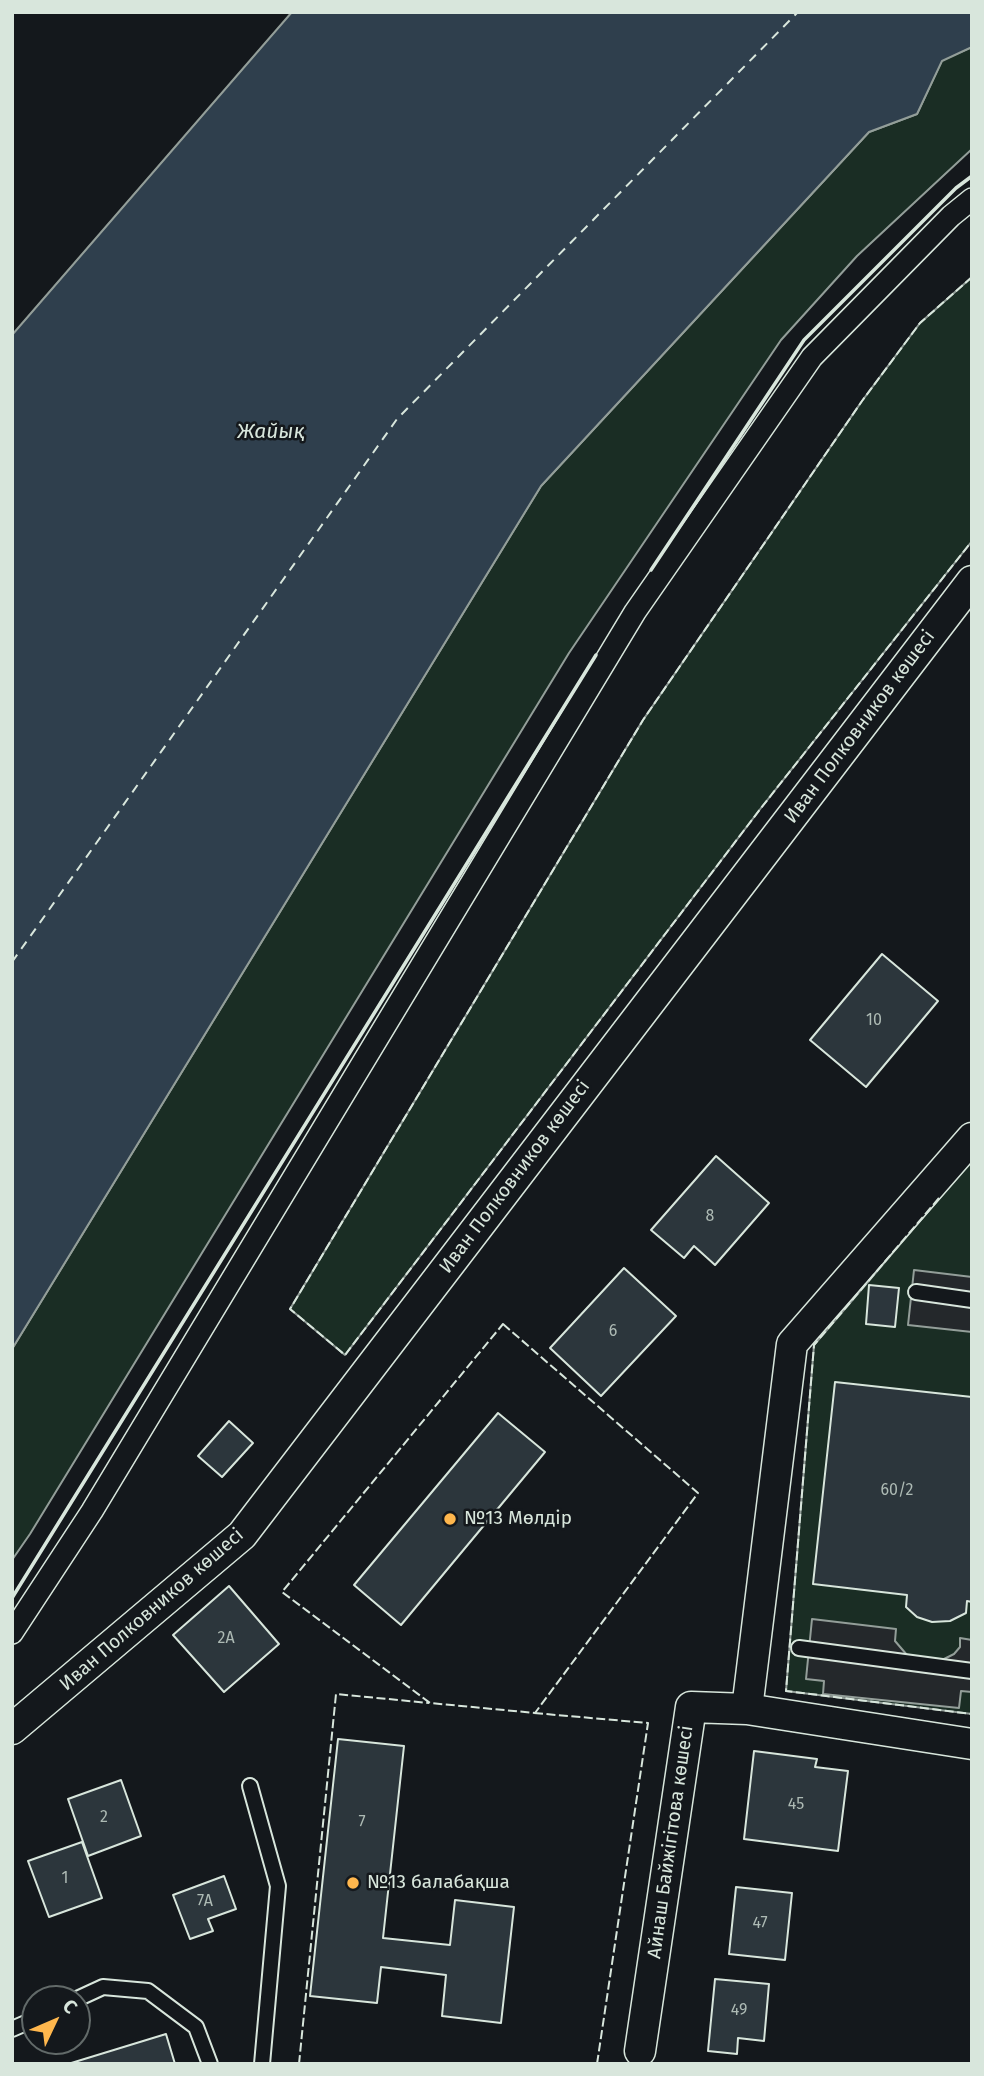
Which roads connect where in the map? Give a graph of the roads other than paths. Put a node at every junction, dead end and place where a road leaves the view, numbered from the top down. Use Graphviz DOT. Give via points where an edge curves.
graph roads {
  1 [pos="972,199"];
  2 [pos="972,581"];
  3 [pos="972,1138"];
  4 [pos="916,1292"];
  5 [pos="972,1300"];
  6 [pos="12,1633"];
  7 [pos="799,1648"];
  8 [pos="972,1671"];
  9 [pos="747,1709"];
  10 [pos="12,1730"];
  11 [pos="972,1744"];
  12 [pos="250,1786"];
  13 [pos="91,1993"];
  14 [pos="640,2051"];
  15 [pos="210,2064"];
  16 [pos="262,2064"];
  1 -- 6 [label="street" via="812,357 635,612 92,1511"];
  2 -- 10 [label="street, Иван Полковников көшесі" via="242,1535"];
  3 -- 9 [label="street" via="792,1344"];
  4 -- 5 [label="lane"];
  7 -- 8 [label="lane"];
  9 -- 11 [label="street, Айнаш Байжігітова көшесі"];
  9 -- 14 [label="street, Айнаш Байжігітова көшесі" via="691,1707"];
  12 -- 16 [label="lane" via="278,1886"];
  13 -- 15 [label="lane" via="103,1987 148,1991 196,2027"];
}
